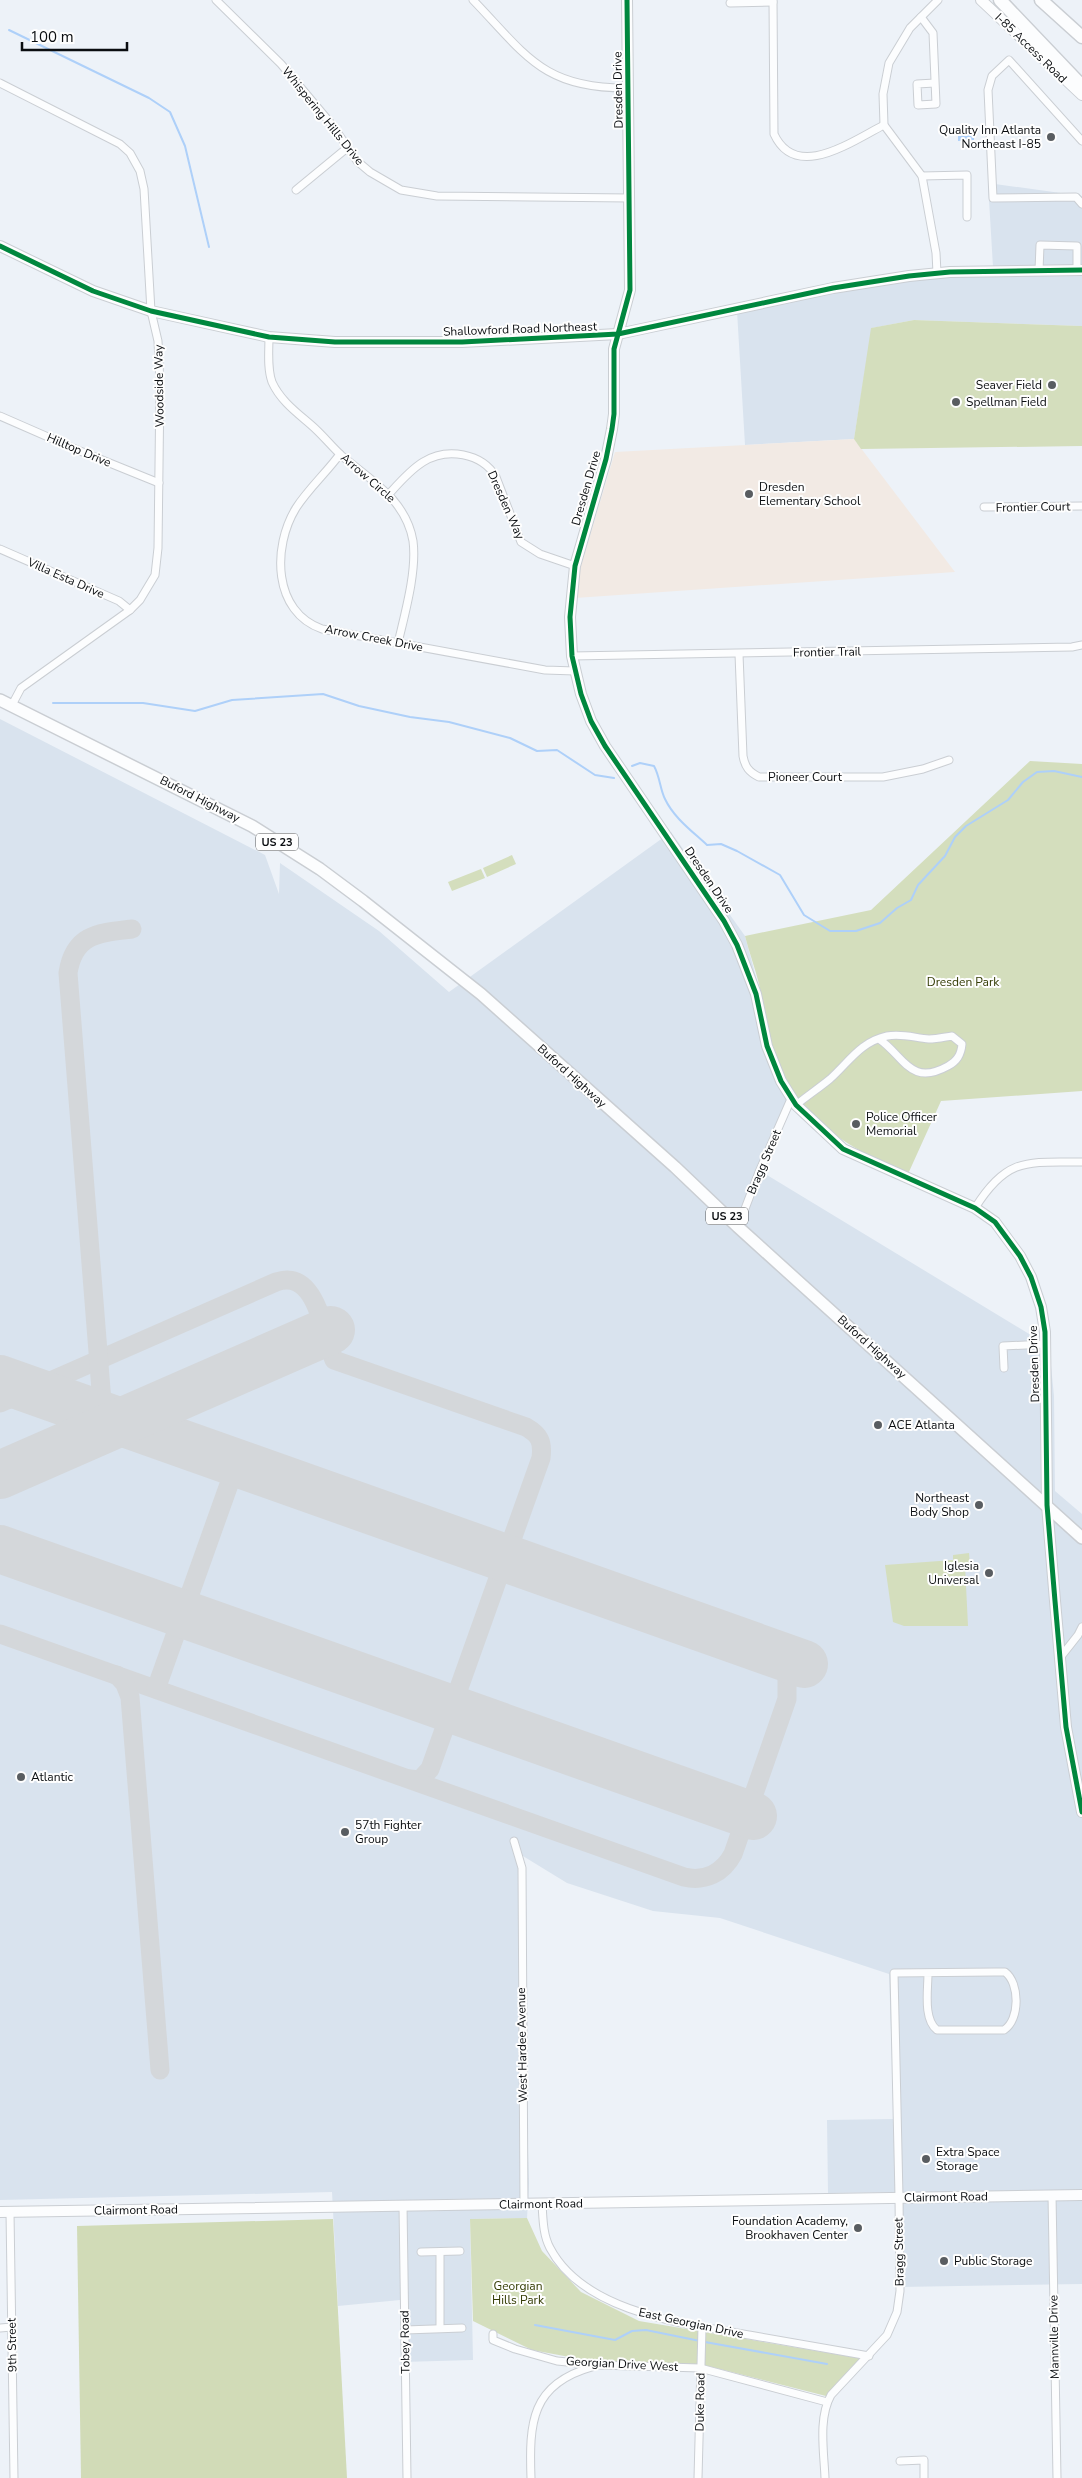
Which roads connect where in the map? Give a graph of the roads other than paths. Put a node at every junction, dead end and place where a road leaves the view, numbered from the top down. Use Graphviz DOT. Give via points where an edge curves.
graph roads {
  1 [pos="216,0"];
  2 [pos="473,0"];
  3 [pos="627,0"];
  4 [pos="938,0"];
  5 [pos="981,0"];
  6 [pos="1000,0"];
  7 [pos="1040,0"];
  8 [pos="773,1"];
  9 [pos="730,3"];
  10 [pos="921,17"];
  11 [pos="1082,37"];
  12 [pos="0,83"];
  13 [pos="935,83"];
  14 [pos="1082,86"];
  15 [pos="628,88"];
  16 [pos="1082,95"];
  17 [pos="884,125"];
  18 [pos="1082,141"];
  19 [pos="347,148"];
  20 [pos="922,176"];
  21 [pos="296,190"];
  22 [pos="630,198"];
  23 [pos="1082,204"];
  24 [pos="967,217"];
  25 [pos="1080,243"];
  26 [pos="0,246"];
  27 [pos="1079,270"];
  28 [pos="1039,271"];
  29 [pos="937,273"];
  30 [pos="152,311"];
  31 [pos="618,334"];
  32 [pos="269,337"];
  33 [pos="0,416"];
  34 [pos="340,454"];
  35 [pos="159,483"];
  36 [pos="389,494"];
  37 [pos="1082,506"];
  38 [pos="984,508"];
  39 [pos="0,549"];
  40 [pos="575,566"];
  41 [pos="130,610"];
  42 [pos="398,642"];
  43 [pos="1082,645"];
  44 [pos="739,654"];
  45 [pos="572,656"];
  46 [pos="575,671"];
  47 [pos="0,700"];
  48 [pos="12,705"];
  49 [pos="949,760"];
  50 [pos="879,1039"];
  51 [pos="794,1102"];
  52 [pos="1082,1162"];
  53 [pos="975,1208"];
  54 [pos="738,1227"];
  55 [pos="1045,1344"];
  56 [pos="1004,1368"];
  57 [pos="1047,1504"];
  58 [pos="1082,1538"];
  59 [pos="1082,1627"];
  60 [pos="1060,1659"];
  61 [pos="1082,1812"];
  62 [pos="514,1841"];
  63 [pos="928,1973"];
  64 [pos="1052,2195"];
  65 [pos="1082,2195"];
  66 [pos="899,2197"];
  67 [pos="524,2204"];
  68 [pos="542,2204"];
  69 [pos="403,2205"];
  70 [pos="5,2212"];
  71 [pos="460,2251"];
  72 [pos="421,2252"];
  73 [pos="440,2252"];
  74 [pos="12,2327"];
  75 [pos="702,2327"];
  76 [pos="0,2328"];
  77 [pos="440,2328"];
  78 [pos="462,2328"];
  79 [pos="405,2330"];
  80 [pos="493,2334"];
  81 [pos="869,2356"];
  82 [pos="598,2365"];
  83 [pos="700,2368"];
  84 [pos="827,2402"];
  85 [pos="900,2461"];
  86 [pos="14,2478"];
  87 [pos="407,2478"];
  88 [pos="531,2478"];
  89 [pos="698,2478"];
  90 [pos="825,2478"];
  91 [pos="924,2478"];
  92 [pos="1057,2478"];
  1 -- 19 [label="street, Whispering Hills Drive" via="281,64 333,126"];
  2 -- 15 [label="street" via="524,55 544,70 576,83"];
  3 -- 15 [label="street, Dresden Drive"];
  4 -- 10 [label="street"];
  5 -- 16 [label="street, I-85 Access Road"];
  6 -- 14 [label="highway"];
  7 -- 11 [label="highway"];
  8 -- 9 [label="street"];
  8 -- 17 [label="street" via="774,134 779,145 791,154 803,157 822,155"];
  10 -- 13 [label="street" via="933,33"];
  10 -- 17 [label="street" via="910,28 889,63 883,94"];
  12 -- 30 [label="street, Woodside Way" via="107,136 130,153 140,171 144,189"];
  15 -- 22 [label="street, Dresden Drive"];
  17 -- 20 [label="street"];
  18 -- 23 [label="street" via="1009,60 992,76 988,90 993,198 1076,197"];
  19 -- 21 [label="street"];
  19 -- 22 [label="street, Whispering Hills Drive" via="377,177 401,190 418,194"];
  20 -- 24 [label="street" via="967,175"];
  20 -- 29 [label="street"];
  22 -- 31 [label="street, Dresden Drive" via="630,290"];
  25 -- 27 [label="street"];
  25 -- 28 [label="street" via="1040,245"];
  26 -- 30 [label="street, Shallowford Road Northeast" via="93,291"];
  27 -- 28 [label="street, Shallowford Road Northeast"];
  28 -- 29 [label="street, Shallowford Road Northeast"];
  29 -- 31 [label="street, Shallowford Road Northeast" via="833,288"];
  30 -- 32 [label="street, Shallowford Road Northeast"];
  30 -- 35 [label="street, Woodside Way" via="158,350"];
  31 -- 32 [label="street, Shallowford Road Northeast" via="462,342 335,342"];
  31 -- 40 [label="street, Dresden Drive" via="614,349 612,429"];
  32 -- 34 [label="street, Arrow Circle" via="269,369 276,389 293,410"];
  33 -- 35 [label="street, Hilltop Drive"];
  34 -- 36 [label="street, Arrow Circle"];
  34 -- 42 [label="street, Arrow Creek Drive" via="296,508 281,557 283,588 300,618 310,625"];
  35 -- 41 [label="street, Woodside Way" via="155,575"];
  36 -- 40 [label="street, Dresden Way" via="425,460 437,456 474,456 491,467 521,542 540,554"];
  36 -- 42 [label="street, Arrow Circle" via="405,515 413,542 413,559"];
  37 -- 38 [label="street, Frontier Court"];
  39 -- 41 [label="street, Villa Esta Drive" via="119,601"];
  40 -- 45 [label="street, Dresden Drive" via="570,602"];
  41 -- 48 [label="street, Woodside Way" via="21,688"];
  42 -- 46 [label="street, Arrow Creek Drive" via="545,670"];
  43 -- 44 [label="street, Frontier Trail" via="1072,648"];
  44 -- 45 [label="street, Frontier Trail"];
  44 -- 49 [label="street, Pioneer Court" via="743,756 751,773 759,777 883,776 923,769"];
  45 -- 46 [label="street, Dresden Drive"];
  46 -- 51 [label="street, Dresden Drive" via="591,721 605,746 724,921 737,946 756,994 767,1046"];
  47 -- 48 [label="main road, Buford Highway / US 23"];
  48 -- 54 [label="main road, Buford Highway / US 23" via="252,826 320,869 481,994"];
  50 -- 50 [label="street" via="903,1035 931,1039 952,1036 962,1044 962,1050 950,1065 926,1073 903,1064"];
  50 -- 51 [label="street" via="861,1047 831,1078"];
  51 -- 53 [label="street, Dresden Drive" via="843,1149"];
  51 -- 54 [label="street, Bragg Street" via="759,1172"];
  52 -- 53 [label="street" via="1035,1162 1008,1169 988,1187"];
  53 -- 55 [label="street, Dresden Drive" via="995,1222 1020,1256 1037,1292"];
  54 -- 57 [label="main road, Buford Highway / US 23"];
  55 -- 56 [label="street" via="1003,1346"];
  55 -- 57 [label="street, Dresden Drive"];
  57 -- 58 [label="main road, Buford Highway / US 23"];
  57 -- 60 [label="street, Dresden Drive"];
  59 -- 60 [label="street"];
  60 -- 61 [label="street, Dresden Drive" via="1066,1727"];
  62 -- 67 [label="street, West Hardee Avenue" via="521,1858 522,1886"];
  63 -- 63 [label="street, Bragg Street" via="1005,1972 1014,1984 1015,2017 1010,2026 1004,2030 937,2030 931,2025 929,2016"];
  63 -- 66 [label="street, Bragg Street" via="894,1973"];
  64 -- 65 [label="street, Clairmont Road"];
  64 -- 66 [label="street, Clairmont Road"];
  64 -- 92 [label="street, Mannville Drive"];
  66 -- 68 [label="street, Clairmont Road"];
  66 -- 81 [label="street, Bragg Street" via="900,2291 897,2312 887,2335"];
  67 -- 68 [label="street, Clairmont Road"];
  67 -- 69 [label="street, Clairmont Road"];
  68 -- 75 [label="street, East Georgian Drive" via="549,2247 569,2272 585,2285 633,2311"];
  69 -- 70 [label="street, Clairmont Road"];
  69 -- 79 [label="street, Tobey Road"];
  70 -- 74 [label="street, 9th Street"];
  71 -- 73 [label="street"];
  72 -- 73 [label="street"];
  73 -- 77 [label="street"];
  74 -- 76 [label="street"];
  74 -- 86 [label="street, 9th Street"];
  75 -- 81 [label="street, East Georgian Drive"];
  75 -- 83 [label="street, Duke Road"];
  77 -- 78 [label="street"];
  77 -- 79 [label="street"];
  79 -- 87 [label="street, Tobey Road"];
  80 -- 82 [label="street, Georgian Drive West" via="494,2340 524,2352 557,2361"];
  81 -- 84 [label="street, Bragg Street"];
  82 -- 83 [label="street, Georgian Drive West"];
  82 -- 88 [label="street" via="560,2381 538,2406 530,2438"];
  83 -- 84 [label="street, Georgian Drive West"];
  83 -- 89 [label="street, Duke Road"];
  84 -- 90 [label="street"];
  85 -- 91 [label="street" via="924,2460"];
}
